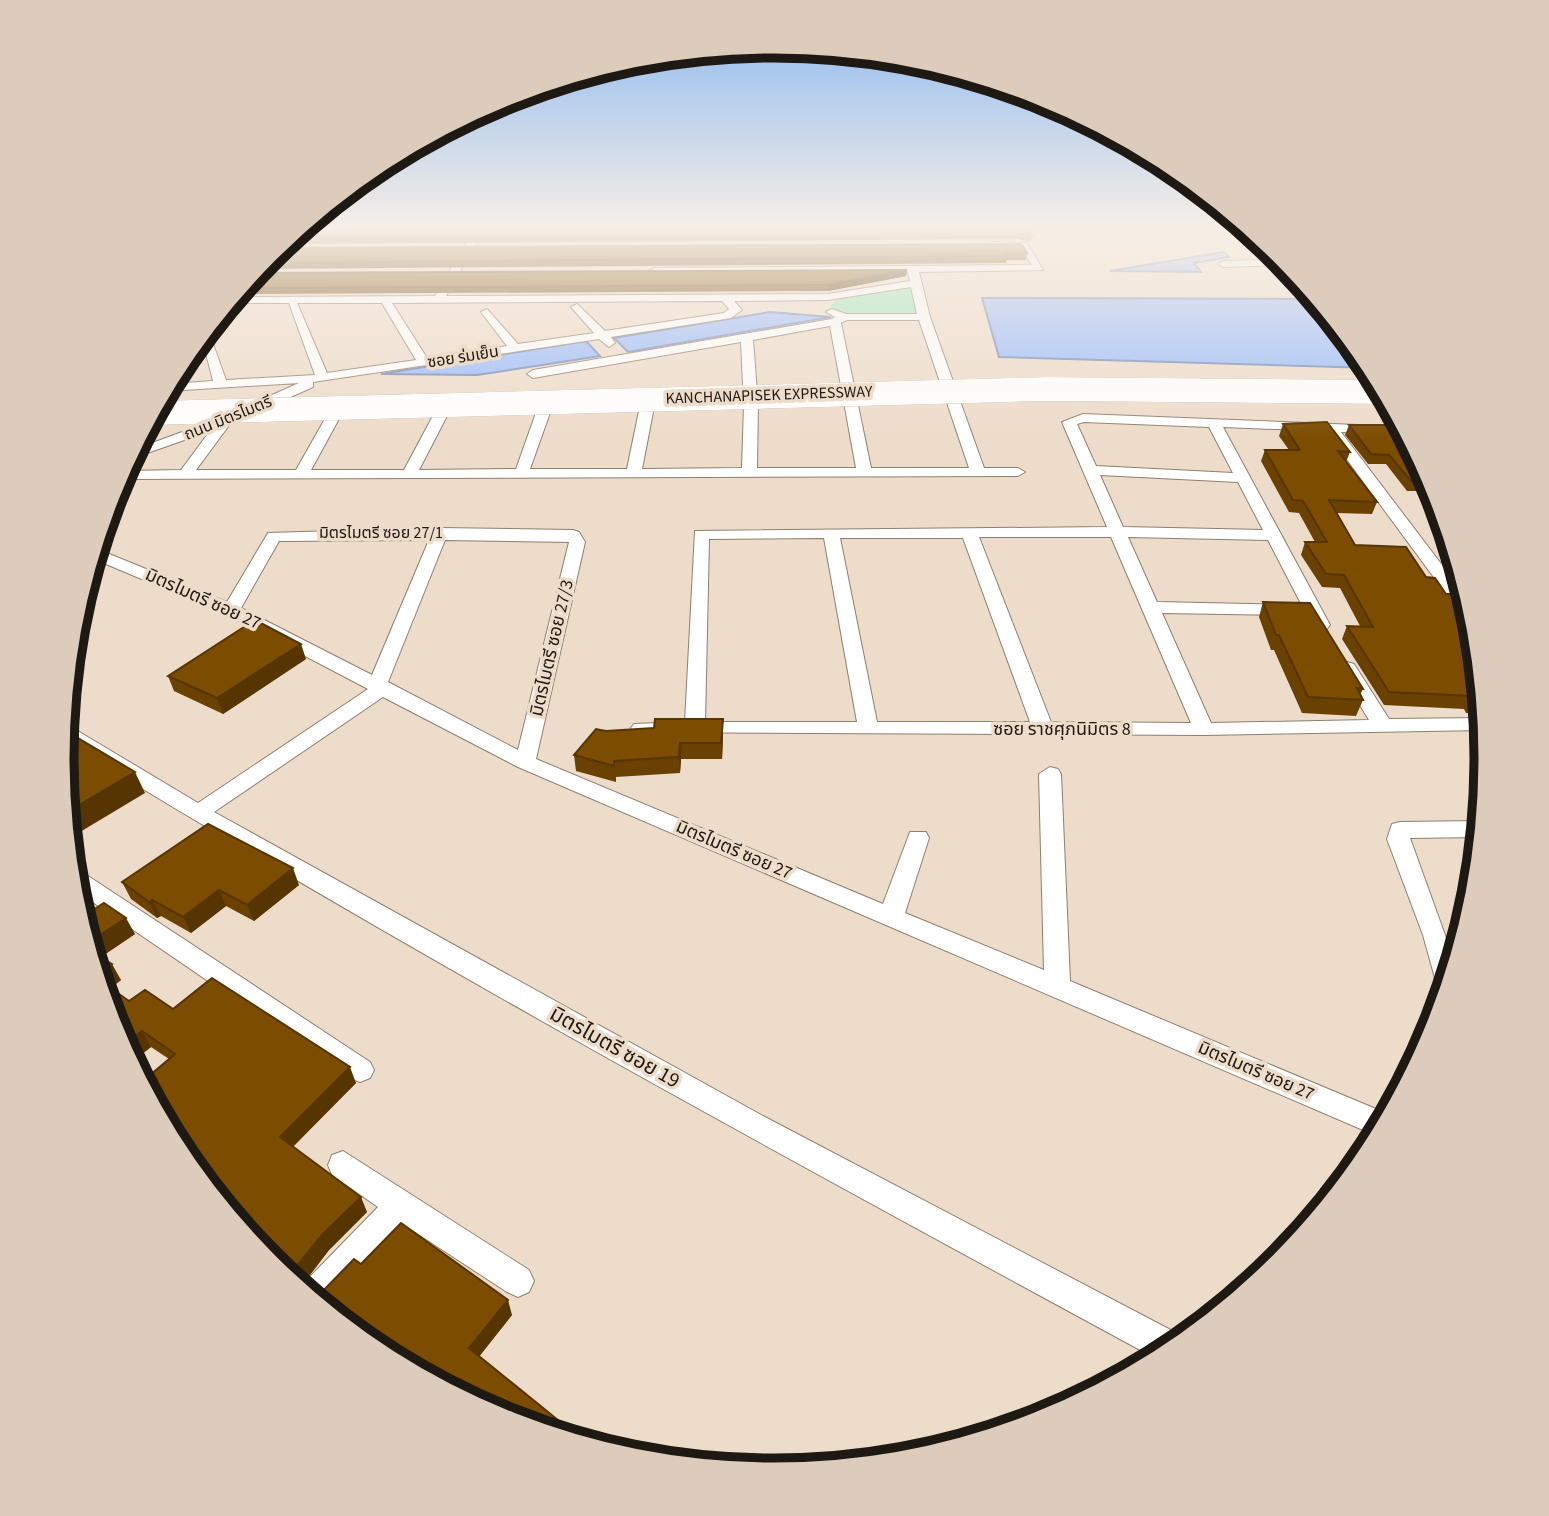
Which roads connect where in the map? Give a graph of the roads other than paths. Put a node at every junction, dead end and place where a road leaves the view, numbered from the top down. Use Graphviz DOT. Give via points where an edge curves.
graph roads {
  1 [pos="830,297"];
  2 [pos="919,297"];
  3 [pos="439,299"];
  4 [pos="245,300"];
  5 [pos="730,301"];
  6 [pos="387,304"];
  7 [pos="293,305"];
  8 [pos="577,307"];
  9 [pos="487,312"];
  10 [pos="924,317"];
  11 [pos="840,320"];
  12 [pos="602,336"];
  13 [pos="747,337"];
  14 [pos="209,345"];
  15 [pos="515,348"];
  16 [pos="623,357"];
  17 [pos="424,363"];
  18 [pos="533,374"];
  19 [pos="323,378"];
  20 [pos="1363,379"];
  21 [pos="221,386"];
  22 [pos="181,388"];
  23 [pos="1372,393"];
  24 [pos="174,398"];
  25 [pos="751,405"];
  26 [pos="647,407"];
  27 [pos="544,410"];
  28 [pos="442,412"];
  29 [pos="165,413"];
  30 [pos="334,416"];
  31 [pos="225,421"];
  32 [pos="1214,423"];
  33 [pos="159,424"];
  34 [pos="1330,428"];
  35 [pos="1391,430"];
  36 [pos="145,450"];
  37 [pos="1089,470"];
  38 [pos="522,472"];
  39 [pos="864,472"];
  40 [pos="978,472"];
  41 [pos="1018,472"];
  42 [pos="410,473"];
  43 [pos="634,473"];
  44 [pos="749,473"];
  45 [pos="301,474"];
  46 [pos="134,475"];
  47 [pos="185,475"];
  48 [pos="1240,478"];
  49 [pos="1115,532"];
  50 [pos="440,533"];
  51 [pos="831,534"];
  52 [pos="573,535"];
  53 [pos="970,535"];
  54 [pos="1270,536"];
  55 [pos="104,557"];
  56 [pos="1455,595"];
  57 [pos="1149,607"];
  58 [pos="232,610"];
  59 [pos="1312,610"];
  60 [pos="381,685"];
  61 [pos="1474,724"];
  62 [pos="1382,725"];
  63 [pos="641,728"];
  64 [pos="695,728"];
  65 [pos="868,728"];
  66 [pos="1043,729"];
  67 [pos="1204,729"];
  68 [pos="75,741"];
  69 [pos="525,762"];
  70 [pos="1050,774"];
  71 [pos="198,813"];
  72 [pos="1471,829"];
  73 [pos="918,838"];
  74 [pos="87,886"];
  75 [pos="891,917"];
  76 [pos="1443,966"];
  77 [pos="1057,987"];
  78 [pos="360,1070"];
  79 [pos="1373,1121"];
  80 [pos="343,1165"];
  81 [pos="400,1205"];
  82 [pos="518,1281"];
  83 [pos="320,1290"];
  84 [pos="1160,1343"];
  1 -- 5 [label="street"];
  2 -- 10 [label="street"];
  3 -- 4 [label="street"];
  3 -- 5 [label="street"];
  5 -- 11 [label="street" via="827,310"];
  5 -- 12 [label="street, ซอย ร่มเย็น" via="736,310 727,316"];
  6 -- 17 [label="street"];
  7 -- 19 [label="street"];
  8 -- 12 [label="street"];
  9 -- 15 [label="street"];
  10 -- 11 [label="street"];
  10 -- 40 [label="street"];
  11 -- 13 [label="street"];
  11 -- 39 [label="street"];
  12 -- 15 [label="street, ซอย ร่มเย็น"];
  12 -- 16 [label="street"];
  13 -- 16 [label="street"];
  13 -- 25 [label="street"];
  14 -- 21 [label="street"];
  15 -- 17 [label="street, ซอย ร่มเย็น"];
  16 -- 18 [label="street"];
  17 -- 19 [label="street, ซอย ร่มเย็น"];
  19 -- 21 [label="street, ซอย ร่มเย็น"];
  19 -- 31 [label="street, ถนน มิตรไมตรี"];
  20 -- 24 [label="highway, KANCHANAPISEK EXPRESSWAY" via="875,377"];
  21 -- 22 [label="street, ซอย ร่มเย็น"];
  23 -- 29 [label="highway, KANCHANAPISEK EXPRESSWAY, bridge" via="1035,389"];
  25 -- 26 [label="street"];
  25 -- 44 [label="street"];
  26 -- 27 [label="street"];
  26 -- 43 [label="street"];
  27 -- 28 [label="street"];
  27 -- 38 [label="street"];
  28 -- 30 [label="street"];
  28 -- 42 [label="street"];
  30 -- 31 [label="street"];
  30 -- 45 [label="street"];
  31 -- 33 [label="street"];
  31 -- 36 [label="street, ถนน มิตรไมตรี"];
  31 -- 47 [label="street"];
  32 -- 34 [label="street"];
  32 -- 37 [label="street" via="1072,419 1069,422"];
  32 -- 48 [label="street"];
  34 -- 35 [label="street"];
  34 -- 56 [label="street"];
  37 -- 48 [label="street"];
  37 -- 49 [label="street"];
  38 -- 42 [label="street"];
  38 -- 43 [label="street"];
  39 -- 40 [label="street"];
  39 -- 44 [label="street"];
  40 -- 41 [label="street"];
  42 -- 45 [label="street"];
  43 -- 44 [label="street"];
  45 -- 47 [label="street"];
  46 -- 47 [label="street"];
  48 -- 54 [label="street"];
  49 -- 53 [label="street"];
  49 -- 54 [label="street"];
  49 -- 57 [label="street"];
  50 -- 52 [label="street, มิตรไมตรี ซอย 27/1"];
  50 -- 58 [label="street, มิตรไมตรี ซอย 27/1" via="274,536"];
  50 -- 60 [label="street"];
  51 -- 53 [label="street"];
  51 -- 64 [label="street" via="701,534"];
  51 -- 65 [label="street"];
  52 -- 69 [label="street, มิตรไมตรี ซอย 27/3" via="577,542"];
  53 -- 66 [label="street"];
  54 -- 59 [label="street"];
  55 -- 58 [label="street, มิตรไมตรี ซอย 27"];
  57 -- 59 [label="street"];
  57 -- 67 [label="street"];
  58 -- 60 [label="street, มิตรไมตรี ซอย 27"];
  59 -- 62 [label="street"];
  60 -- 69 [label="street, มิตรไมตรี ซอย 27"];
  60 -- 71 [label="street"];
  61 -- 62 [label="street, ซอย ราชศุภนิมิตร 8"];
  62 -- 67 [label="street, ซอย ราชศุภนิมิตร 8"];
  63 -- 64 [label="street, ซอย ราชศุภนิมิตร 8"];
  64 -- 65 [label="street, ซอย ราชศุภนิมิตร 8"];
  65 -- 66 [label="street, ซอย ราชศุภนิมิตร 8"];
  66 -- 67 [label="street, ซอย ราชศุภนิมิตร 8"];
  68 -- 71 [label="street, มิตรไมตรี ซอย 19"];
  69 -- 75 [label="street, มิตรไมตรี ซอย 27"];
  70 -- 77 [label="street"];
  71 -- 84 [label="street, มิตรไมตรี ซอย 19" via="753,1125"];
  72 -- 76 [label="street" via="1400,830 1398,839"];
  73 -- 75 [label="street"];
  74 -- 78 [label="street"];
  75 -- 77 [label="street, มิตรไมตรี ซอย 27"];
  77 -- 79 [label="street, มิตรไมตรี ซอย 27"];
  80 -- 81 [label="street"];
  81 -- 82 [label="street"];
  81 -- 83 [label="street"];
}
